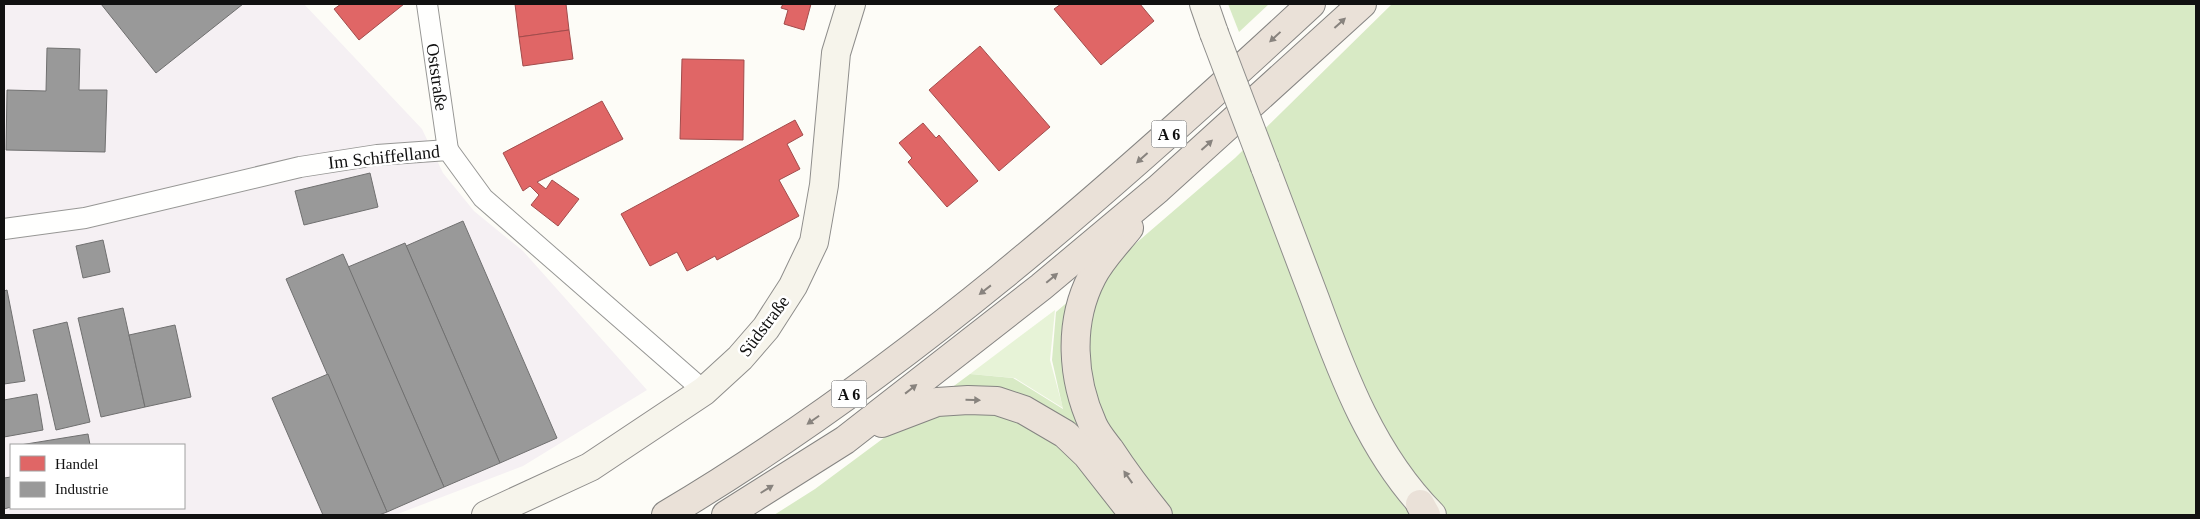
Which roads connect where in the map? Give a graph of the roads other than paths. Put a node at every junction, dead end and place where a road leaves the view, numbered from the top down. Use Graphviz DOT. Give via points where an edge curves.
graph roads {
  1 [pos="426,4"];
  2 [pos="851,4"];
  3 [pos="1204,4"];
  4 [pos="1310,4"];
  5 [pos="1362,4"];
  6 [pos="448,150"];
  7 [pos="1158,189"];
  8 [pos="4,229"];
  9 [pos="704,390"];
  10 [pos="844,440"];
  11 [pos="1426,511"];
  12 [pos="486,515"];
  13 [pos="666,515"];
  14 [pos="726,515"];
  15 [pos="1134,515"];
  16 [pos="1158,515"];
  1 -- 6 [label="street, Oststraße"];
  2 -- 9 [label="street, Südstraße" via="836,54 824,185 814,242 794,286 766,328 740,358"];
  3 -- 11 [label="street, bridge" via="1332,346 1379,448"];
  4 -- 13 [label="highway, A 6, one-way" via="1138,162 1023,260 834,406"];
  7 -- 5 [label="highway, A 6, one-way"];
  6 -- 8 [label="street, Im Schiffelland" via="376,155 300,167 85,218"];
  6 -- 9 [label="street, Im Schiffelland" via="483,198"];
  10 -- 7 [label="highway, A 6, one-way" via="1041,287"];
  16 -- 7 [label="highway, one-way" via="1094,426 1076,367 1076,328 1092,276"];
  9 -- 12 [label="street, Südstraße" via="590,467"];
  14 -- 10 [label="highway, A 6, one-way"];
  10 -- 15 [label="highway, one-way" via="938,402 997,401 1024,410 1065,434 1087,455"];
}
